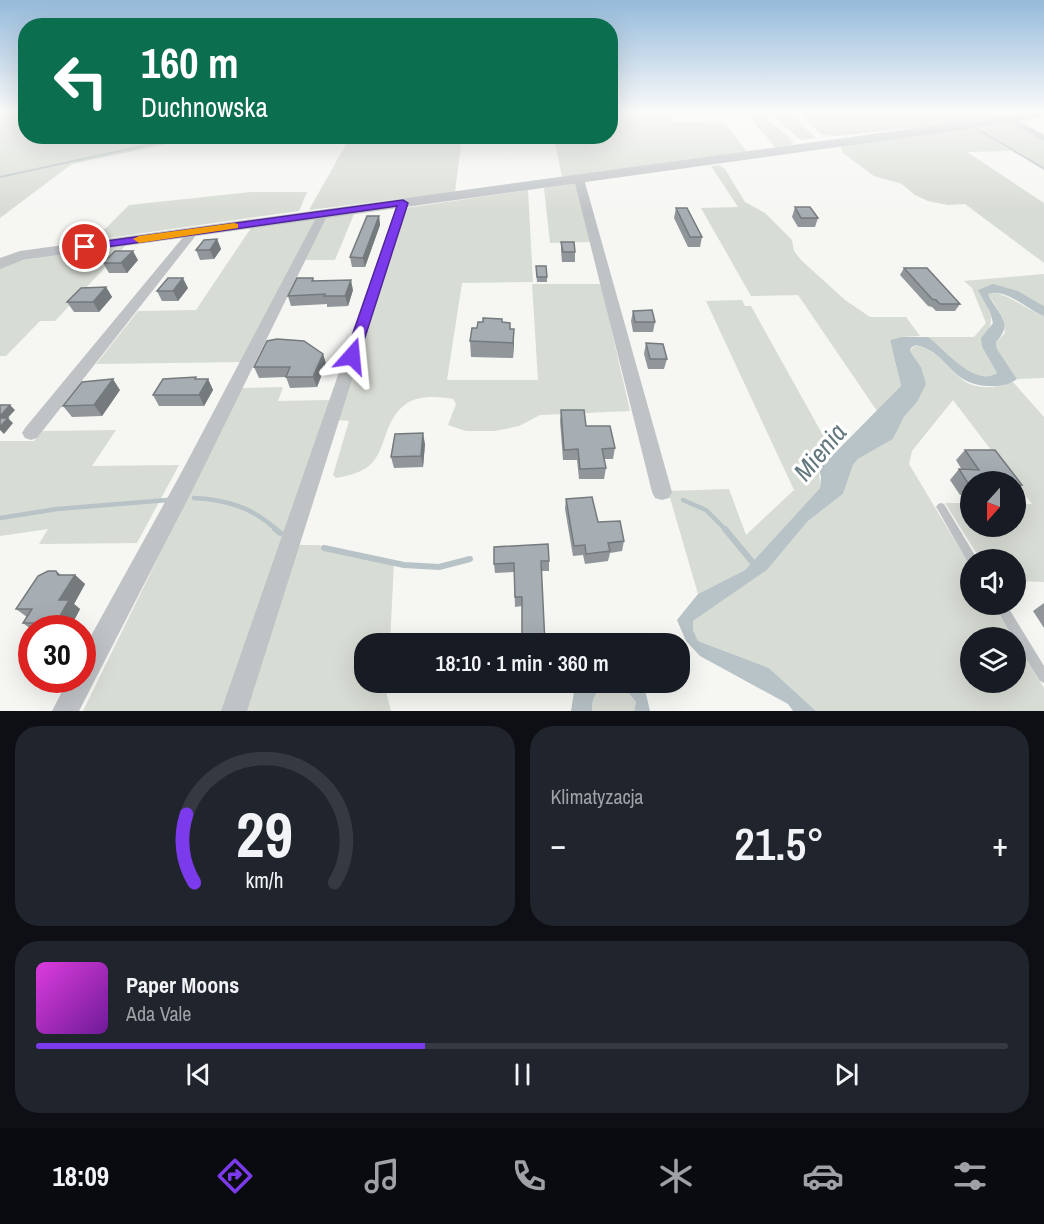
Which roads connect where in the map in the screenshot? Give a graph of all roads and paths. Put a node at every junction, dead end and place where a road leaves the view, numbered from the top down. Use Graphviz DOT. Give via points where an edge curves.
graph roads {
  1 [pos="825,145"];
  2 [pos="1004,145"];
  3 [pos="1044,169"];
  4 [pos="579,179"];
  5 [pos="403,203"];
  6 [pos="323,214"];
  7 [pos="193,232"];
  8 [pos="1,262"];
  9 [pos="30,433"];
  10 [pos="662,492"];
  11 [pos="941,507"];
  12 [pos="966,549"];
  13 [pos="1006,615"];
  14 [pos="96,652"];
  15 [pos="1044,677"];
  16 [pos="74,693"];
  17 [pos="65,711"];
  18 [pos="234,711"];
  1 -- 4 [label="street"];
  2 -- 3 [label="lane"];
  4 -- 5 [label="street"];
  4 -- 10 [label="street"];
  5 -- 6 [label="street"];
  5 -- 18 [label="street"];
  6 -- 7 [label="street"];
  6 -- 14 [label="street"];
  7 -- 8 [label="street"];
  7 -- 9 [label="street"];
  11 -- 12 [label="lane"];
  13 -- 15 [label="lane"];
  16 -- 17 [label="street"];
}
